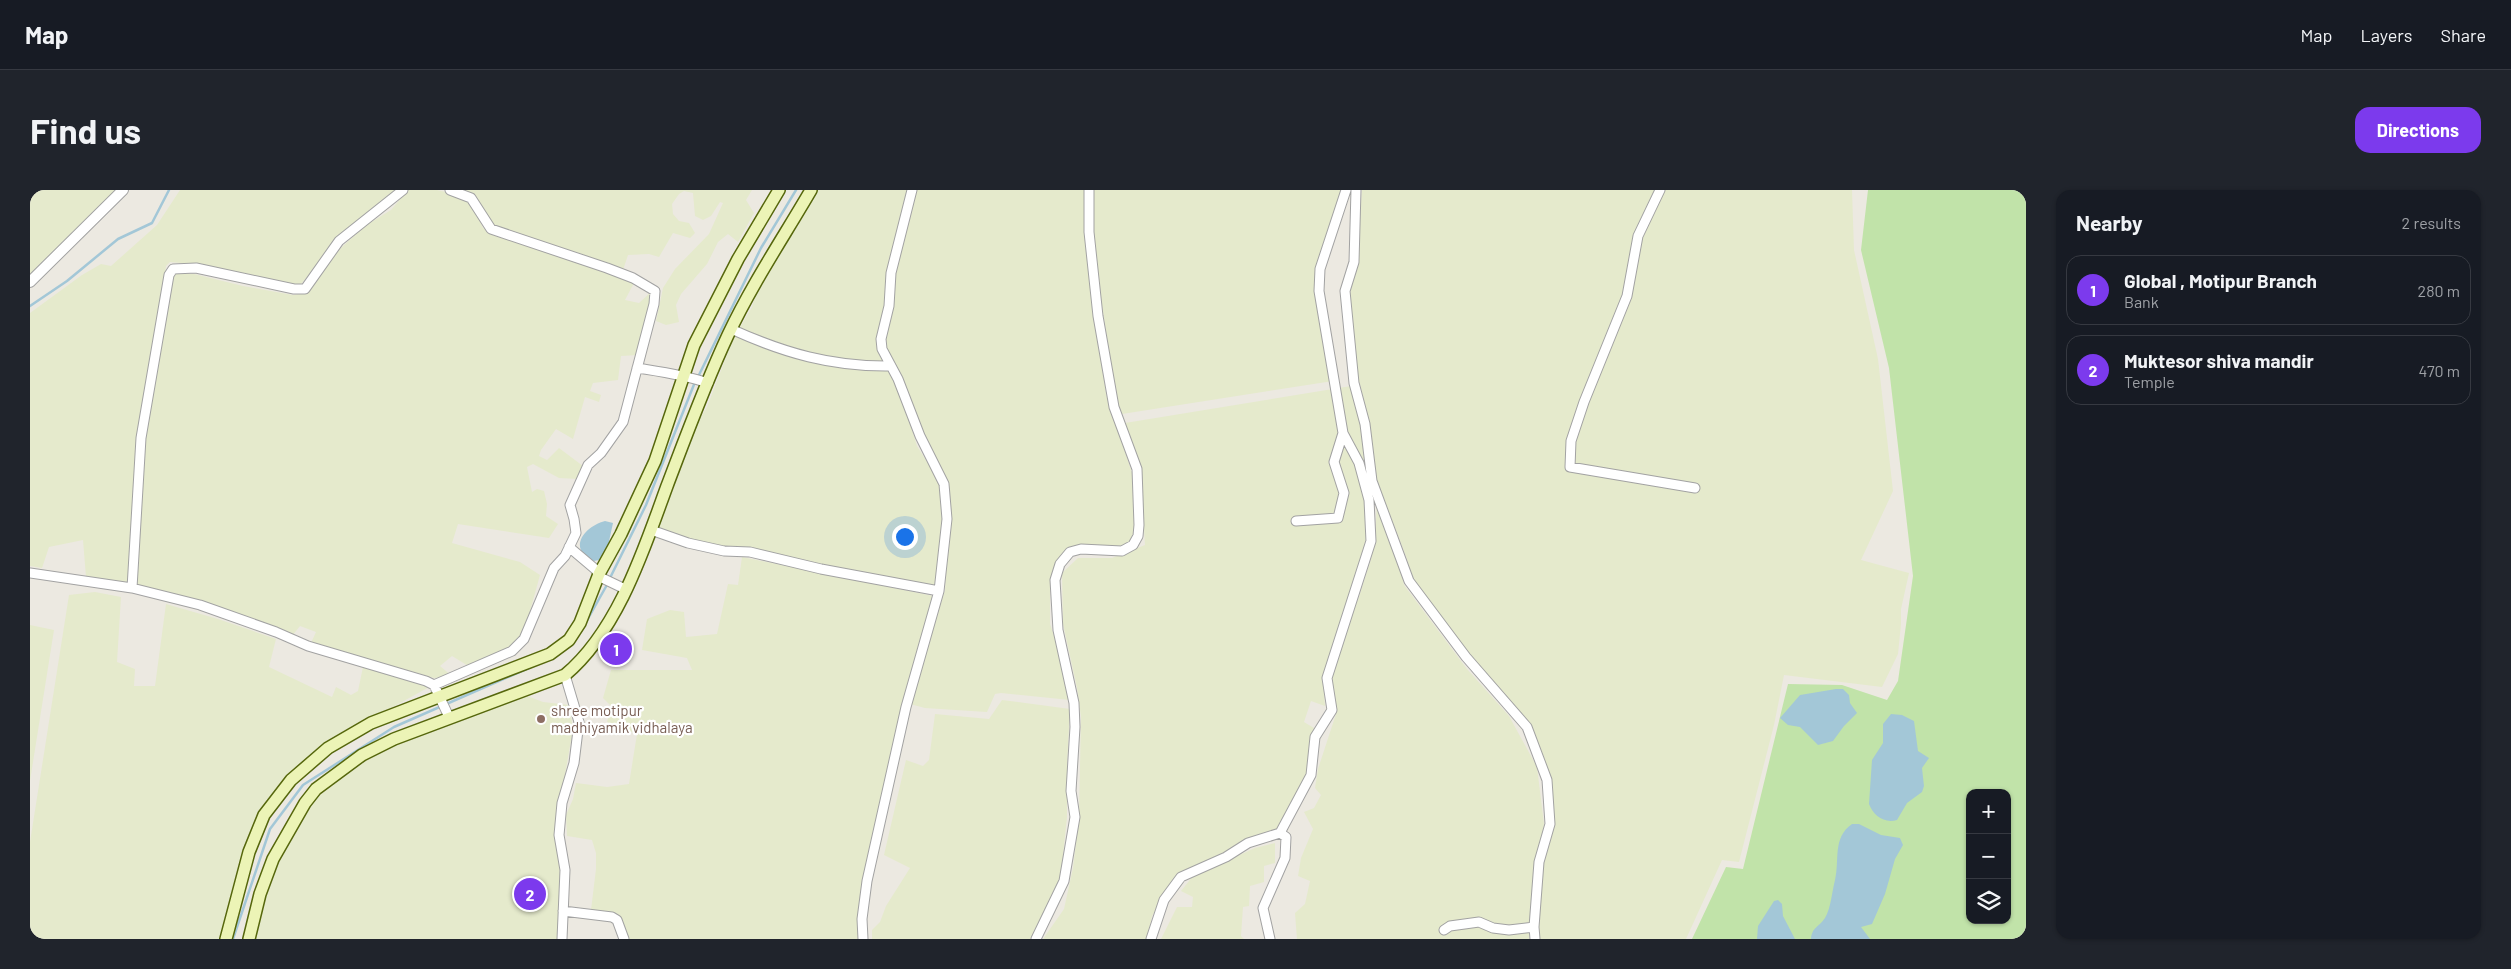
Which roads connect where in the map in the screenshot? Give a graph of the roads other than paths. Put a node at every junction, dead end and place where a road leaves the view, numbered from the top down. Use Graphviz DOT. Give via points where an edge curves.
graph roads {
  1 [pos="123,190"];
  2 [pos="403,190"];
  3 [pos="450,190"];
  4 [pos="779,190"];
  5 [pos="811,190"];
  6 [pos="912,190"];
  7 [pos="1089,190"];
  8 [pos="1346,190"];
  9 [pos="1356,190"];
  10 [pos="1660,190"];
  11 [pos="30,282"];
  12 [pos="731,329"];
  13 [pos="891,366"];
  14 [pos="637,368"];
  15 [pos="685,375"];
  16 [pos="708,383"];
  17 [pos="1343,433"];
  18 [pos="1695,488"];
  19 [pos="1296,521"];
  20 [pos="651,530"];
  21 [pos="569,547"];
  22 [pos="30,573"];
  23 [pos="600,576"];
  24 [pos="621,587"];
  25 [pos="132,588"];
  26 [pos="939,591"];
  27 [pos="566,675"];
  28 [pos="434,685"];
  29 [pos="440,698"];
  30 [pos="448,714"];
  31 [pos="1280,833"];
  32 [pos="563,912"];
  33 [pos="1534,927"];
  34 [pos="1444,930"];
  35 [pos="226,939"];
  36 [pos="249,939"];
  37 [pos="562,939"];
  38 [pos="624,939"];
  39 [pos="862,939"];
  40 [pos="1036,939"];
  41 [pos="1151,939"];
  42 [pos="1270,939"];
  43 [pos="1535,939"];
  1 -- 11 [label="street"];
  2 -- 25 [label="street" via="340,241 305,289 196,268 173,269 141,438"];
  3 -- 14 [label="street" via="471,198 491,229 608,268 653,288 654,304"];
  4 -- 15 [label="main road" via="715,301 694,345"];
  5 -- 12 [label="main road" via="756,280"];
  6 -- 13 [label="street" via="891,273 882,339 882,349"];
  7 -- 40 [label="street" via="1089,232 1098,316 1114,407 1136,469 1139,525 1133,545 1122,551 1081,549 1070,552 1060,564 1054,580 1058,630 1074,703 1071,791 1075,817 1064,881"];
  8 -- 17 [label="street" via="1320,269 1319,291"];
  9 -- 33 [label="street" via="1354,262 1345,291 1354,383 1365,424 1372,481 1409,581 1466,657 1528,727 1547,780 1550,824 1539,862"];
  10 -- 18 [label="street" via="1638,236 1627,296 1584,402 1572,441 1570,467"];
  12 -- 13 [label="street" via="808,358 841,364"];
  12 -- 16 [label="main road"];
  13 -- 26 [label="street" via="944,484 947,520"];
  14 -- 15 [label="street"];
  14 -- 21 [label="street" via="623,422 588,464 570,505 576,533"];
  15 -- 16 [label="street"];
  15 -- 23 [label="main road" via="654,461"];
  16 -- 20 [label="main road"];
  17 -- 19 [label="street" via="1334,462 1344,493 1338,518"];
  17 -- 31 [label="street" via="1359,463 1369,500 1371,541 1327,678 1332,710 1315,737 1311,775"];
  20 -- 24 [label="main road"];
  20 -- 26 [label="street" via="724,551 750,552"];
  21 -- 23 [label="street"];
  21 -- 28 [label="street" via="554,568 524,639 512,651"];
  22 -- 25 [label="street"];
  23 -- 24 [label="street"];
  23 -- 29 [label="main road" via="569,640 550,654"];
  24 -- 27 [label="main road" via="604,629 582,661"];
  25 -- 28 [label="street" via="200,605 308,646"];
  26 -- 39 [label="street" via="906,707 867,881"];
  27 -- 30 [label="main road"];
  27 -- 32 [label="street" via="579,722 574,763 562,803"];
  28 -- 29 [label="street"];
  29 -- 30 [label="street"];
  29 -- 35 [label="main road" via="371,722 328,748 291,780 264,814 249,852"];
  30 -- 36 [label="main road" via="362,755 316,789 273,859"];
  31 -- 41 [label="street" via="1248,843 1182,877 1164,900"];
  31 -- 42 [label="street" via="1286,837 1285,858 1263,908"];
  32 -- 37 [label="street"];
  32 -- 38 [label="street" via="612,917 617,920"];
  33 -- 34 [label="street" via="1509,930 1479,922 1450,926"];
  33 -- 43 [label="street"];
}
